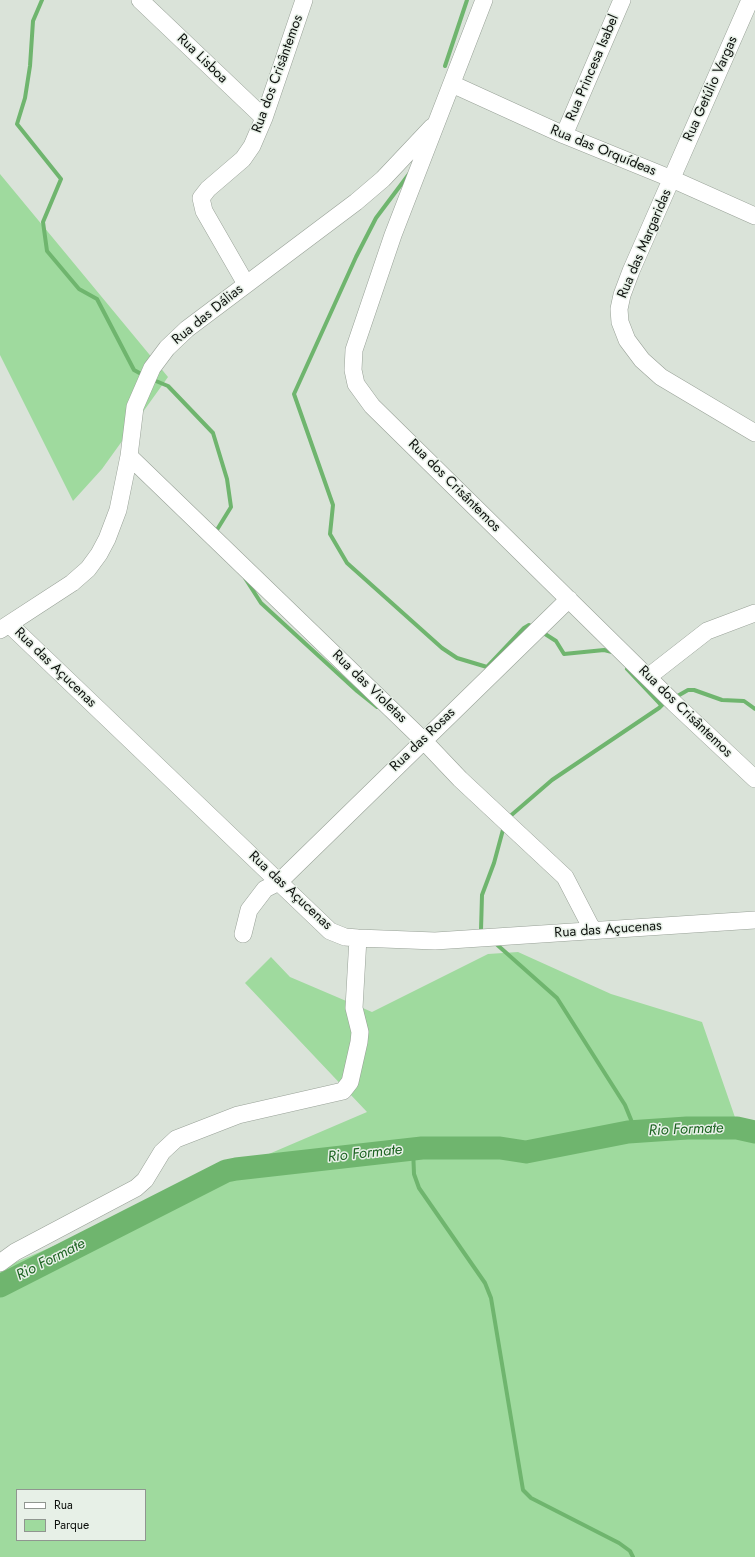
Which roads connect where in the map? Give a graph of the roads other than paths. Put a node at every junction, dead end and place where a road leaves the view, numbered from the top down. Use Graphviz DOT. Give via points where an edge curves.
graph roads {
  1 [pos="140,0"];
  2 [pos="304,0"];
  3 [pos="484,0"];
  4 [pos="622,0"];
  5 [pos="750,0"];
  6 [pos="451,88"];
  7 [pos="264,118"];
  8 [pos="438,121"];
  9 [pos="564,136"];
  10 [pos="672,179"];
  11 [pos="755,216"];
  12 [pos="246,284"];
  13 [pos="755,434"];
  14 [pos="129,456"];
  15 [pos="569,599"];
  16 [pos="755,613"];
  17 [pos="4,627"];
  18 [pos="648,677"];
  19 [pos="423,740"];
  20 [pos="755,779"];
  21 [pos="279,882"];
  22 [pos="755,920"];
  23 [pos="593,931"];
  24 [pos="243,934"];
  25 [pos="358,938"];
  26 [pos="0,1263"];
  1 -- 7 [label="street, Rua Lisboa"];
  2 -- 7 [label="street, Rua dos Crisântemos"];
  3 -- 6 [label="street, Rua dos Crisântemos"];
  4 -- 9 [label="street, Rua Princesa Isabel"];
  5 -- 10 [label="street, Rua Getúlio Vargas"];
  6 -- 8 [label="street, Rua dos Crisântemos"];
  6 -- 9 [label="street, Rua das Orquídeas"];
  7 -- 12 [label="street, Rua dos Crisântemos" via="252,146 243,158 201,198 204,211"];
  8 -- 12 [label="street, Rua das Dálias" via="383,179 356,202"];
  8 -- 15 [label="street, Rua dos Crisântemos" via="394,235 354,350 353,370 356,384 372,406"];
  9 -- 10 [label="street, Rua das Orquídeas"];
  10 -- 11 [label="street, Rua das Orquídeas"];
  10 -- 13 [label="street, Rua das Margaridas" via="622,295 620,322 627,340 642,360 661,377"];
  12 -- 14 [label="street, Rua das Dálias" via="187,329 167,348 152,368 135,408"];
  14 -- 17 [label="street, Rua das Dálias" via="118,510 100,554 72,583"];
  14 -- 19 [label="street, Rua das Violetas"];
  15 -- 18 [label="street, Rua dos Crisântemos"];
  15 -- 19 [label="street, Rua das Rosas"];
  16 -- 18 [label="street" via="707,631"];
  17 -- 21 [label="street, Rua das Açucenas"];
  18 -- 20 [label="street, Rua dos Crisântemos"];
  19 -- 21 [label="street, Rua das Rosas"];
  19 -- 23 [label="street, Rua das Violetas" via="460,779 565,877"];
  21 -- 24 [label="street, Rua das Rosas" via="266,889 249,910"];
  21 -- 25 [label="street, Rua das Açucenas" via="330,931 345,937"];
  22 -- 23 [label="street, Rua das Açucenas"];
  23 -- 25 [label="street, Rua das Açucenas" via="435,941"];
  25 -- 26 [label="street" via="354,1008 360,1032 350,1082 343,1092 238,1115 176,1139 162,1152 145,1180 136,1188 15,1252"];
}
